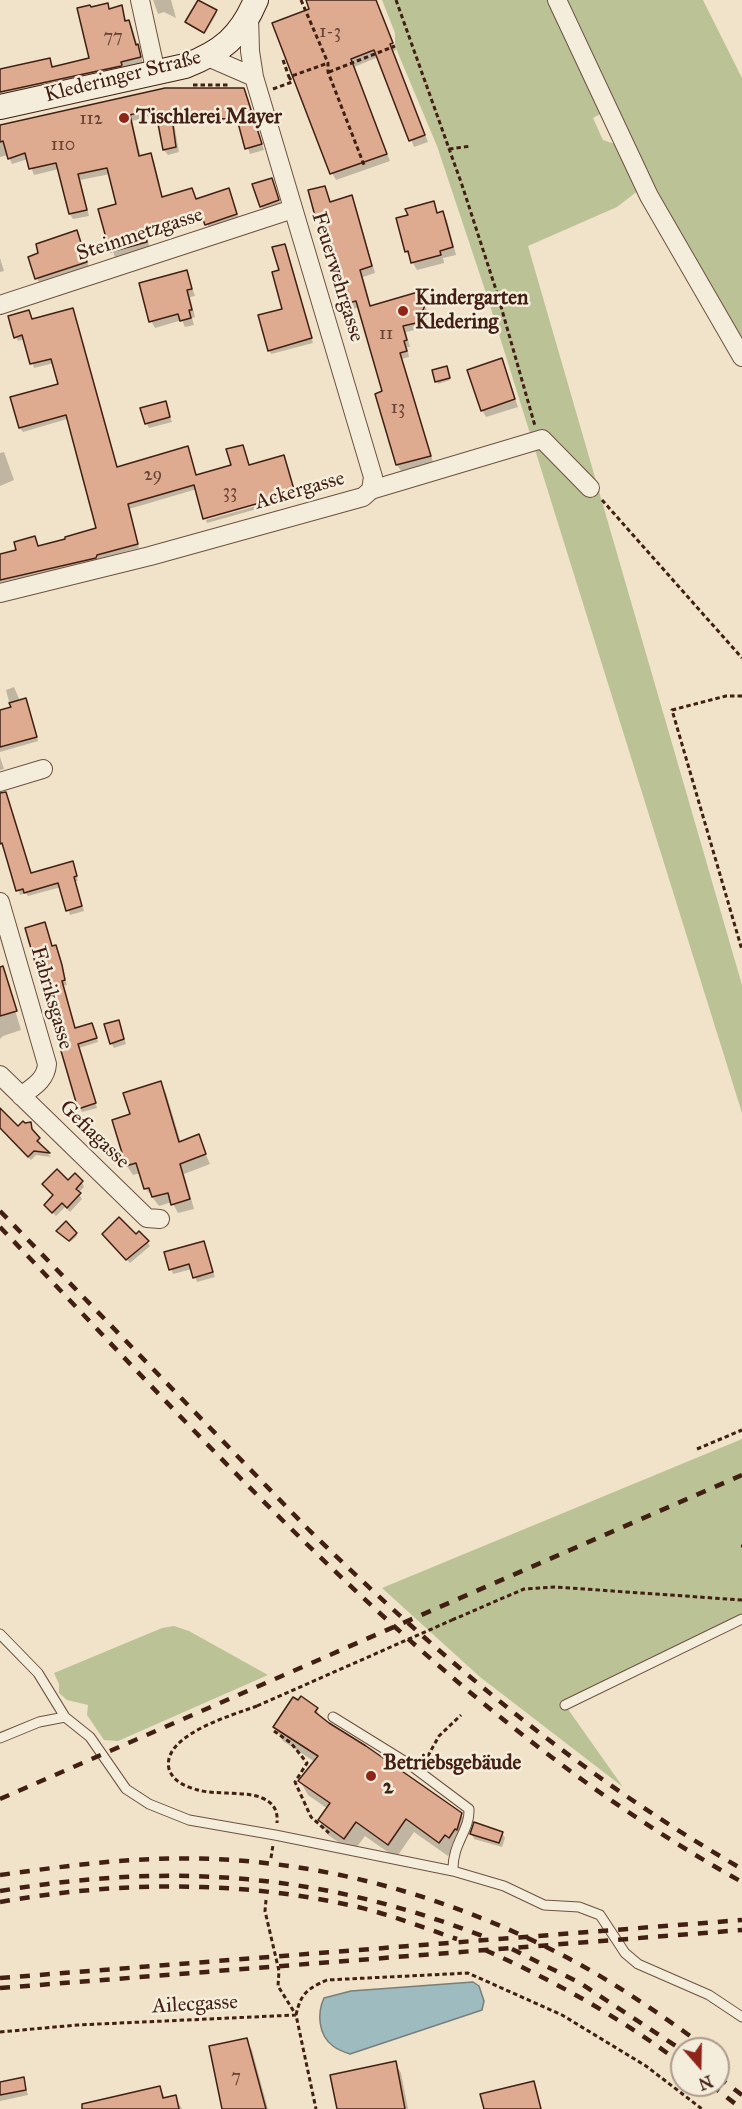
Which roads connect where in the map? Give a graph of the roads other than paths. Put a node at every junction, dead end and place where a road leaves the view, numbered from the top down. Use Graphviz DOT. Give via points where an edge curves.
graph roads {
  1 [pos="141,0"];
  2 [pos="557,0"];
  3 [pos="253,8"];
  4 [pos="208,57"];
  5 [pos="156,73"];
  6 [pos="262,80"];
  7 [pos="0,107"];
  8 [pos="293,208"];
  9 [pos="0,305"];
  10 [pos="742,357"];
  11 [pos="590,488"];
  12 [pos="371,490"];
  13 [pos="0,593"];
  14 [pos="43,769"];
  15 [pos="0,782"];
  16 [pos="0,902"];
  17 [pos="0,1075"];
  18 [pos="21,1096"];
  19 [pos="160,1219"];
  20 [pos="742,1619"];
  21 [pos="0,1634"];
  22 [pos="565,1705"];
  23 [pos="65,1717"];
  24 [pos="333,1717"];
  25 [pos="0,1738"];
  26 [pos="453,1871"];
  27 [pos="742,2017"];
  1 -- 5 [label="street"];
  2 -- 10 [label="street" via="649,196"];
  3 -- 4 [label="main road, Klederinger Straße" via="232,40"];
  3 -- 6 [label="street, Feuerwehrgasse" via="250,51"];
  4 -- 5 [label="main road, Klederinger Straße"];
  4 -- 6 [label="street"];
  5 -- 7 [label="main road, Klederinger Straße"];
  6 -- 8 [label="street, Feuerwehrgasse"];
  8 -- 9 [label="street, Steinmetzgasse"];
  8 -- 12 [label="street, Feuerwehrgasse" via="373,477"];
  11 -- 12 [label="street, Ackergasse" via="542,439"];
  12 -- 13 [label="street, Ackergasse" via="363,497"];
  14 -- 15 [label="street"];
  16 -- 18 [label="street, Fabriksgasse" via="47,1064 46,1074"];
  17 -- 18 [label="street, Gefiagasse"];
  18 -- 19 [label="street, Gefiagasse" via="147,1218"];
  20 -- 22 [label="lane"];
  21 -- 23 [label="lane" via="38,1673"];
  23 -- 25 [label="lane" via="39,1722"];
  23 -- 26 [label="lane" via="90,1737 126,1789 149,1804 189,1820"];
  24 -- 26 [label="lane" via="420,1772 469,1809 469,1820 453,1858"];
  26 -- 27 [label="lane" via="504,1886 544,1905 579,1907 600,1915 625,1953 638,1964 709,1995"];
}
